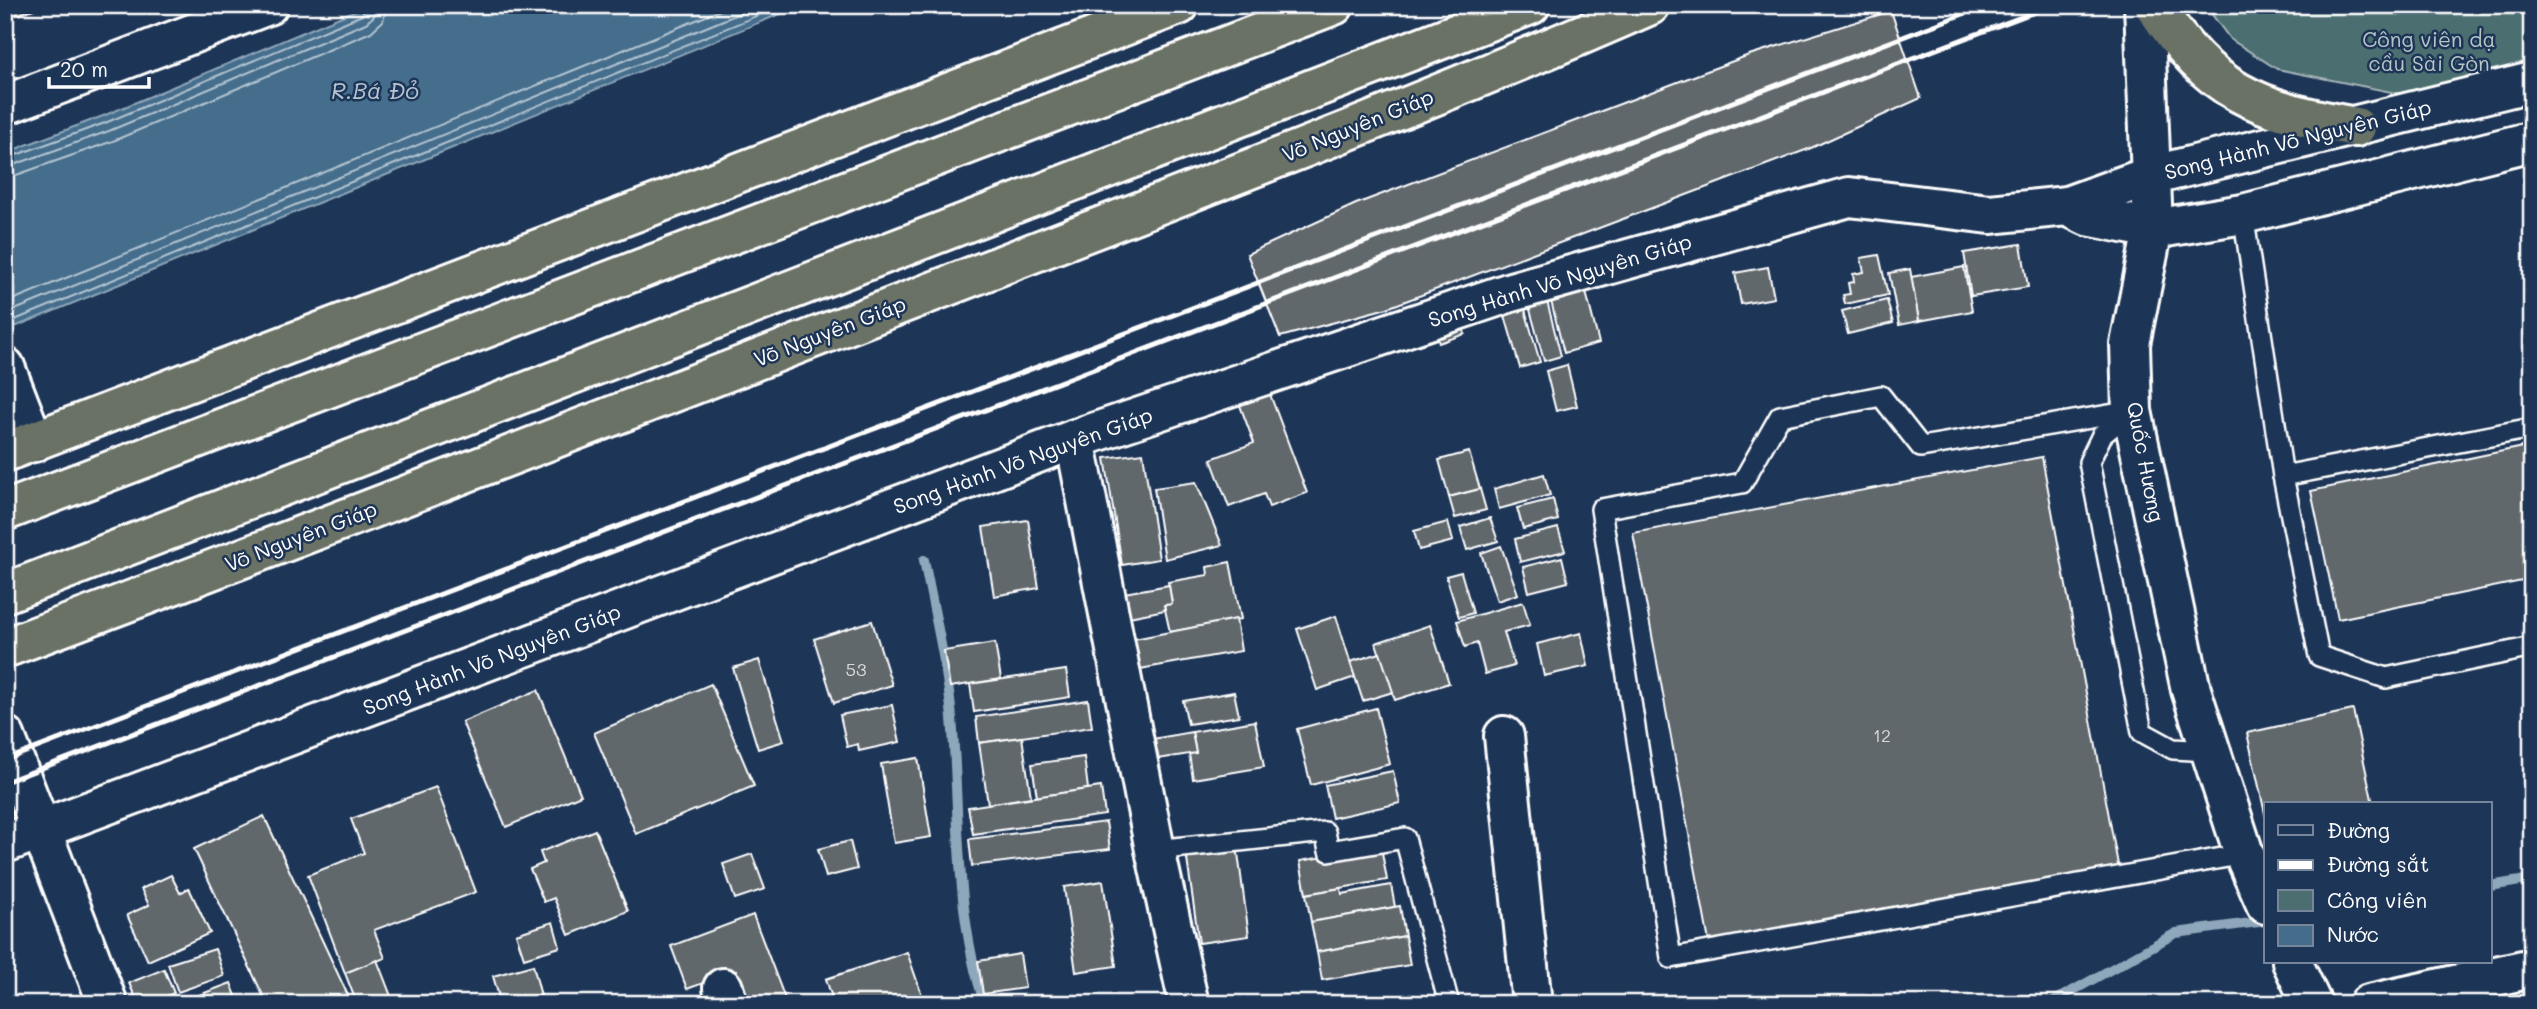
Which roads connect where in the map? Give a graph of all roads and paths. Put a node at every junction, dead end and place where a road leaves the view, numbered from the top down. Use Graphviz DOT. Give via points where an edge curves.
graph roads {
  1 [pos="268,5"];
  2 [pos="1179,5"];
  3 [pos="1334,5"];
  4 [pos="1530,5"];
  5 [pos="1650,5"];
  6 [pos="2144,5"];
  7 [pos="2154,5"];
  8 [pos="2532,82"];
  9 [pos="5,106"];
  10 [pos="2356,127"];
  11 [pos="2532,141"];
  12 [pos="2150,176"];
  13 [pos="2067,206"];
  14 [pos="2243,214"];
  15 [pos="2153,229"];
  16 [pos="5,368"];
  17 [pos="2132,411"];
  18 [pos="2532,428"];
  19 [pos="1074,439"];
  20 [pos="20,447"];
  21 [pos="2283,476"];
  22 [pos="5,511"];
  23 [pos="5,593"];
  24 [pos="2532,647"];
  25 [pos="5,648"];
  26 [pos="5,736"];
  27 [pos="1504,736"];
  28 [pos="2211,751"];
  29 [pos="41,830"];
  30 [pos="5,843"];
  31 [pos="1155,850"];
  32 [pos="2245,854"];
  33 [pos="2263,898"];
  34 [pos="2293,964"];
  35 [pos="2532,968"];
  36 [pos="108,1004"];
  37 [pos="1189,1004"];
  38 [pos="1449,1004"];
  39 [pos="1532,1004"];
  40 [pos="2312,1004"];
  41 [pos="2369,1004"];
  1 -- 9 [label="main road"];
  2 -- 20 [label="highway"];
  3 -- 22 [label="highway"];
  4 -- 23 [label="highway"];
  5 -- 25 [label="highway, Võ Nguyên Giáp" via="1540,54 1254,167"];
  6 -- 12 [label="main road, Quốc Hương"];
  7 -- 10 [label="highway" via="2201,67 2239,94 2295,116"];
  8 -- 10 [label="main road, Song Hành Võ Nguyên Giáp"];
  10 -- 12 [label="main road, Song Hành Võ Nguyên Giáp"];
  11 -- 14 [label="main road, Song Hành Võ Nguyên Giáp"];
  12 -- 13 [label="main road, Song Hành Võ Nguyên Giáp"];
  12 -- 15 [label="main road, Quốc Hương"];
  13 -- 15 [label="main road, Song Hành Võ Nguyên Giáp" via="2088,216"];
  13 -- 19 [label="main road, Song Hành Võ Nguyên Giáp" via="1990,214 1849,197 1511,292"];
  14 -- 15 [label="main road, Song Hành Võ Nguyên Giáp"];
  14 -- 21 [label="lane"];
  15 -- 17 [label="main road, Quốc Hương" via="2130,344"];
  16 -- 20 [label="main road"];
  17 -- 28 [label="main road, Quốc Hương" via="2191,690"];
  17 -- 28 [label="lane" via="2102,435 2089,462 2142,732 2173,749"];
  17 -- 32 [label="lane" via="1921,447 1881,396 1780,416 1742,483 1601,509 1671,958"];
  18 -- 21 [label="lane"];
  19 -- 29 [label="main road, Song Hành Võ Nguyên Giáp"];
  19 -- 31 [label="main road"];
  21 -- 24 [label="lane" via="2319,656 2386,678"];
  26 -- 29 [label="main road"];
  27 -- 39 [label="main road"];
  28 -- 32 [label="main road, Quốc Hương"];
  29 -- 30 [label="main road, Song Hành Võ Nguyên Giáp"];
  29 -- 36 [label="main road"];
  31 -- 37 [label="main road"];
  31 -- 38 [label="lane" via="1325,832 1328,851 1405,838"];
  32 -- 33 [label="main road, Quốc Hương"];
  34 -- 40 [label="main road"];
  35 -- 41 [label="main road"];
}
